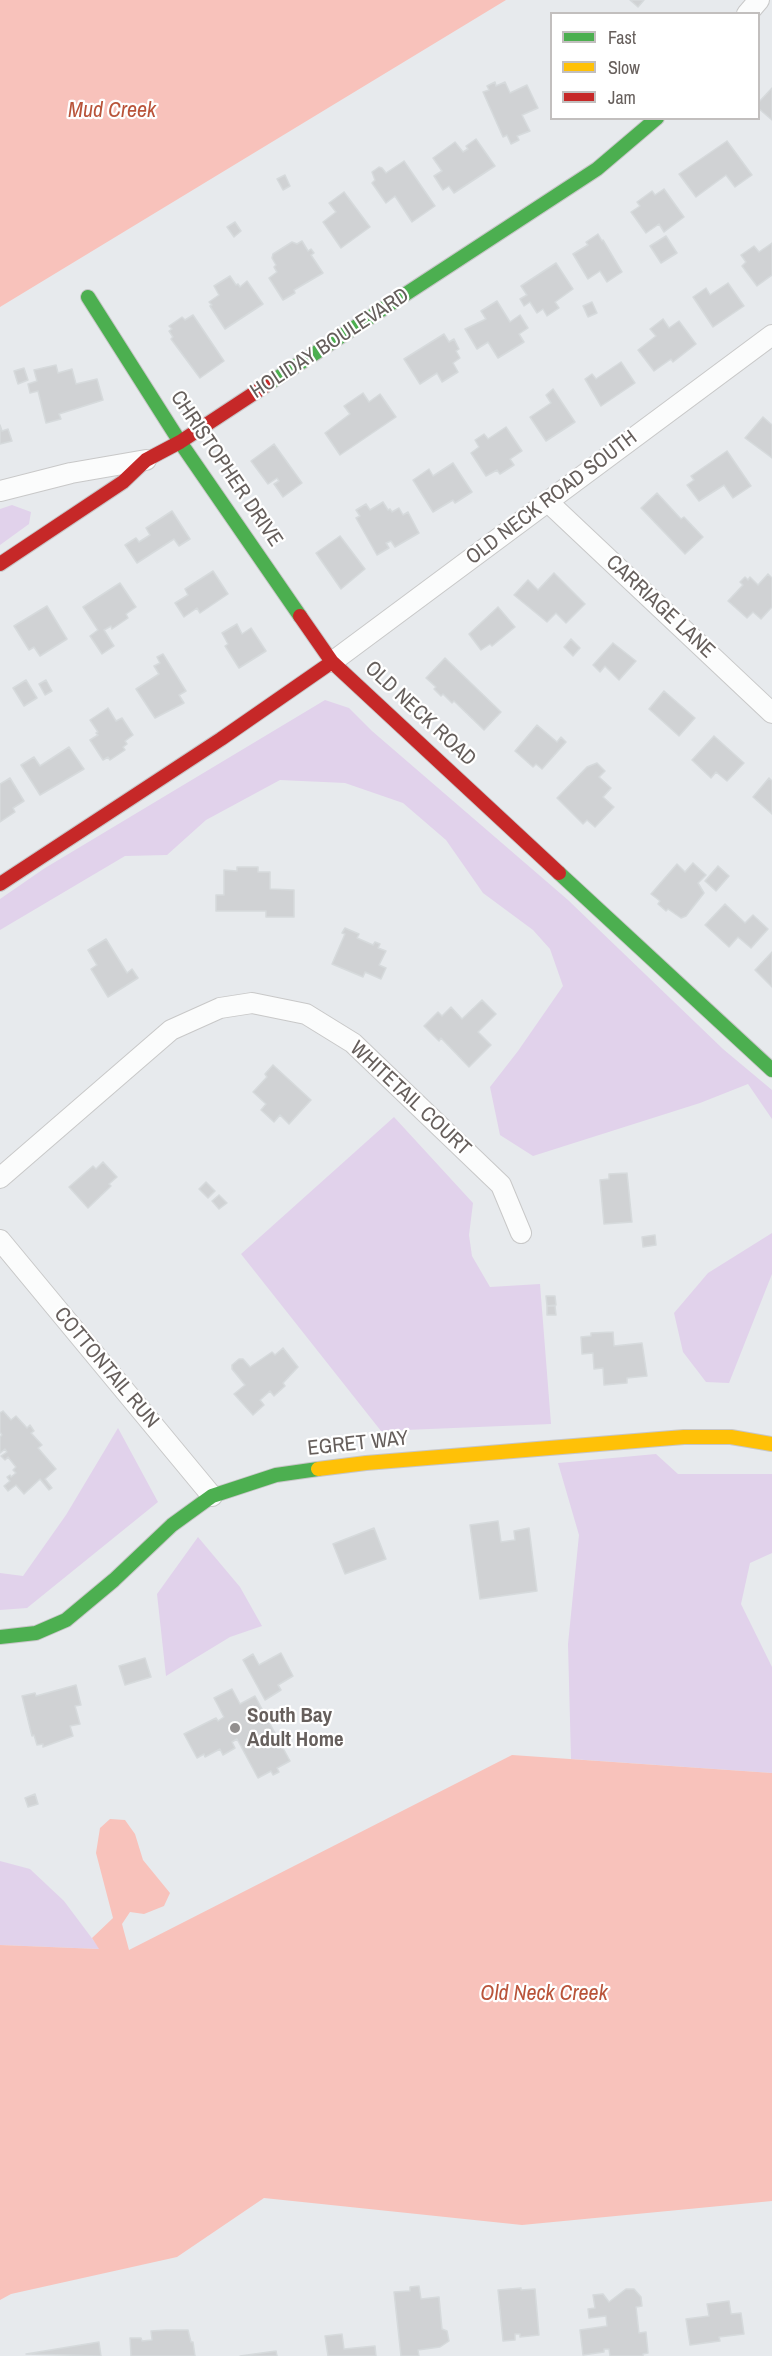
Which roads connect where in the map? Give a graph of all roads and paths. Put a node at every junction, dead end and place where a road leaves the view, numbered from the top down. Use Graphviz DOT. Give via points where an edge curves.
graph roads {
  1 [pos="759,0"];
  2 [pos="749,12"];
  3 [pos="655,120"];
  4 [pos="88,297"];
  5 [pos="770,340"];
  6 [pos="180,442"];
  7 [pos="146,460"];
  8 [pos="0,491"];
  9 [pos="547,501"];
  10 [pos="0,564"];
  11 [pos="332,662"];
  12 [pos="772,713"];
  13 [pos="0,884"];
  14 [pos="772,1070"];
  15 [pos="0,1178"];
  16 [pos="521,1233"];
  17 [pos="0,1240"];
  18 [pos="772,1444"];
  19 [pos="212,1496"];
  20 [pos="0,1637"];
  1 -- 2 [label="street"];
  3 -- 6 [label="street, HOLIDAY BOULEVARD" via="597,169"];
  4 -- 6 [label="street, CHRISTOPHER DRIVE"];
  5 -- 9 [label="street, OLD NECK ROAD SOUTH"];
  6 -- 7 [label="street, HOLIDAY BOULEVARD"];
  6 -- 11 [label="street, CHRISTOPHER DRIVE"];
  7 -- 8 [label="street" via="71,472"];
  7 -- 10 [label="street, HOLIDAY BOULEVARD" via="123,482"];
  9 -- 11 [label="street, OLD NECK ROAD SOUTH"];
  9 -- 12 [label="street, CARRIAGE LANE"];
  11 -- 13 [label="street, OLD NECK ROAD"];
  11 -- 14 [label="street, OLD NECK ROAD"];
  15 -- 16 [label="street, WHITETAIL COURT" via="171,1030 220,1008 252,1003 306,1014 353,1043 501,1185"];
  17 -- 19 [label="street, COTTONTAIL RUN"];
  18 -- 19 [label="street, EGRET WAY" via="731,1437 684,1437 366,1462 276,1475"];
  19 -- 20 [label="street, EGRET WAY" via="172,1525 66,1620 36,1633"];
}
